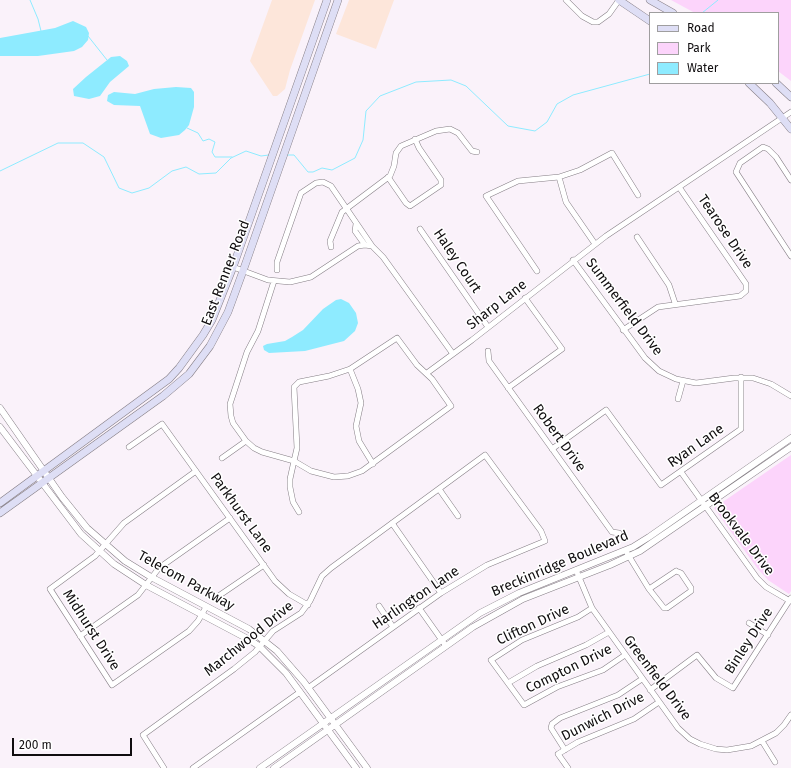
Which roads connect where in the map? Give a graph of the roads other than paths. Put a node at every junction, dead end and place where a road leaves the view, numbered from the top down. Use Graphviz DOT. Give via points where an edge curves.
graph roads {
  1 [pos="327,0"];
  2 [pos="338,0"];
  3 [pos="566,0"];
  4 [pos="619,0"];
  5 [pos="650,0"];
  6 [pos="672,12"];
  7 [pos="649,20"];
  8 [pos="750,84"];
  9 [pos="777,84"];
  10 [pos="791,98"];
  11 [pos="791,112"];
  12 [pos="782,117"];
  13 [pos="286,120"];
  14 [pos="296,124"];
  15 [pos="791,129"];
  16 [pos="416,139"];
  17 [pos="477,152"];
  18 [pos="388,177"];
  19 [pos="559,177"];
  20 [pos="791,180"];
  21 [pos="679,187"];
  22 [pos="638,196"];
  23 [pos="347,208"];
  24 [pos="356,224"];
  25 [pos="420,229"];
  26 [pos="637,237"];
  27 [pos="595,244"];
  28 [pos="364,245"];
  29 [pos="372,246"];
  30 [pos="332,248"];
  31 [pos="791,256"];
  32 [pos="573,260"];
  33 [pos="233,267"];
  34 [pos="277,270"];
  35 [pos="537,271"];
  36 [pos="243,272"];
  37 [pos="274,281"];
  38 [pos="525,298"];
  39 [pos="674,303"];
  40 [pos="488,328"];
  41 [pos="623,330"];
  42 [pos="488,351"];
  43 [pos="453,354"];
  44 [pos="350,369"];
  45 [pos="427,374"];
  46 [pos="741,377"];
  47 [pos="683,381"];
  48 [pos="508,388"];
  49 [pos="791,395"];
  50 [pos="678,399"];
  51 [pos="0,408"];
  52 [pos="0,427"];
  53 [pos="791,438"];
  54 [pos="246,441"];
  55 [pos="129,447"];
  56 [pos="791,447"];
  57 [pos="552,449"];
  58 [pos="222,458"];
  59 [pos="294,461"];
  60 [pos="373,464"];
  61 [pos="196,471"];
  62 [pos="681,472"];
  63 [pos="47,474"];
  64 [pos="36,477"];
  65 [pos="41,484"];
  66 [pos="439,489"];
  67 [pos="701,501"];
  68 [pos="0,503"];
  69 [pos="705,507"];
  70 [pos="299,512"];
  71 [pos="0,513"];
  72 [pos="458,516"];
  73 [pos="230,518"];
  74 [pos="392,523"];
  75 [pos="619,533"];
  76 [pos="545,541"];
  77 [pos="105,545"];
  78 [pos="625,550"];
  79 [pos="99,551"];
  80 [pos="628,557"];
  81 [pos="264,564"];
  82 [pos="577,573"];
  83 [pos="151,577"];
  84 [pos="146,585"];
  85 [pos="649,589"];
  86 [pos="441,593"];
  87 [pos="217,597"];
  88 [pos="790,600"];
  89 [pos="308,605"];
  90 [pos="379,606"];
  91 [pos="206,607"];
  92 [pos="419,608"];
  93 [pos="592,608"];
  94 [pos="202,614"];
  95 [pos="749,623"];
  96 [pos="393,627"];
  97 [pos="609,632"];
  98 [pos="768,635"];
  99 [pos="80,636"];
  100 [pos="264,640"];
  101 [pos="441,640"];
  102 [pos="259,646"];
  103 [pos="446,646"];
  104 [pos="625,655"];
  105 [pos="642,679"];
  106 [pos="508,683"];
  107 [pos="308,688"];
  108 [pos="650,690"];
  109 [pos="300,692"];
  110 [pos="659,702"];
  111 [pos="524,705"];
  112 [pos="791,715"];
  113 [pos="330,718"];
  114 [pos="323,723"];
  115 [pos="335,724"];
  116 [pos="328,730"];
  117 [pos="762,741"];
  118 [pos="565,750"];
  119 [pos="775,762"];
  120 [pos="164,768"];
  121 [pos="194,768"];
  122 [pos="260,768"];
  123 [pos="274,768"];
  124 [pos="356,768"];
  125 [pos="367,768"];
  126 [pos="568,768"];
  1 -- 13 [label="main road, East Renner Road"];
  2 -- 14 [label="main road, East Renner Road"];
  3 -- 4 [label="street" via="582,16 593,22 598,22 609,14"];
  4 -- 7 [label="main road"];
  5 -- 6 [label="main road"];
  8 -- 12 [label="main road"];
  9 -- 10 [label="main road"];
  11 -- 12 [label="street, Sharp Lane"];
  12 -- 15 [label="main road"];
  12 -- 21 [label="street, Sharp Lane"];
  13 -- 14 [label="main road"];
  13 -- 33 [label="main road, East Renner Road"];
  14 -- 36 [label="main road, East Renner Road"];
  16 -- 17 [label="street" via="442,130 454,130 472,151"];
  16 -- 18 [label="street" via="399,148 395,155 393,170"];
  16 -- 18 [label="street" via="441,183 439,186 410,206"];
  18 -- 23 [label="street"];
  19 -- 22 [label="street" via="580,170 612,153"];
  19 -- 27 [label="street" via="566,202"];
  19 -- 35 [label="street" via="518,180 486,196"];
  20 -- 31 [label="street" via="776,157 763,147 740,163 736,172"];
  21 -- 27 [label="street, Sharp Lane"];
  21 -- 39 [label="street, Tearose Drive" via="746,284 746,291 740,296"];
  23 -- 24 [label="street"];
  23 -- 30 [label="street" via="338,218 330,241"];
  23 -- 34 [label="street" via="328,184 323,182 316,183 301,193 277,262"];
  24 -- 28 [label="street" via="355,231"];
  24 -- 29 [label="street"];
  25 -- 40 [label="street, Haley Court"];
  26 -- 39 [label="street" via="669,285"];
  27 -- 32 [label="street, Sharp Lane"];
  28 -- 29 [label="street"];
  28 -- 37 [label="street" via="358,246 311,277 290,282"];
  29 -- 43 [label="street" via="383,257"];
  32 -- 38 [label="street, Sharp Lane"];
  32 -- 41 [label="street, Summerfield Drive"];
  33 -- 36 [label="street"];
  33 -- 63 [label="main road, East Renner Road" via="212,320 179,368"];
  36 -- 37 [label="street"];
  36 -- 63 [label="main road, East Renner Road" via="220,330 189,374 163,396"];
  37 -- 54 [label="street" via="230,404 233,423"];
  38 -- 40 [label="street, Sharp Lane"];
  38 -- 48 [label="street" via="562,349"];
  39 -- 41 [label="street" via="650,310"];
  40 -- 43 [label="street, Sharp Lane"];
  41 -- 47 [label="street, Summerfield Drive" via="649,363 664,374"];
  42 -- 48 [label="street, Robert Drive" via="489,361"];
  43 -- 45 [label="street, Sharp Lane"];
  44 -- 45 [label="street" via="398,338 417,365"];
  44 -- 59 [label="street" via="296,384 294,387 297,435"];
  44 -- 60 [label="street" via="361,403 356,426 358,437 362,449"];
  45 -- 60 [label="street" via="451,406"];
  46 -- 47 [label="street, Summerfield Drive" via="704,383"];
  46 -- 49 [label="street, Summerfield Drive" via="762,380"];
  46 -- 62 [label="street, Ryan Lane" via="742,429"];
  47 -- 50 [label="street"];
  48 -- 57 [label="street, Robert Drive"];
  51 -- 63 [label="street, Telecom Parkway"];
  52 -- 64 [label="street, Telecom Parkway"];
  53 -- 67 [label="street, Breckinridge Boulevard"];
  54 -- 58 [label="street"];
  54 -- 59 [label="street" via="262,452"];
  55 -- 61 [label="street, Parkhurst Lane" via="162,424"];
  56 -- 69 [label="street, Breckinridge Boulevard"];
  57 -- 62 [label="street, Ryan Lane" via="606,410 661,485"];
  57 -- 75 [label="street, Robert Drive" via="612,532"];
  59 -- 60 [label="street" via="311,471 342,477 357,474"];
  59 -- 70 [label="street" via="290,487 293,502"];
  61 -- 73 [label="street, Parkhurst Lane"];
  61 -- 77 [label="street" via="124,523"];
  62 -- 67 [label="street, Brookvale Drive"];
  63 -- 64 [label="main road, East Renner Road"];
  63 -- 65 [label="main road, East Renner Road"];
  63 -- 77 [label="street, Telecom Parkway" via="87,528"];
  64 -- 65 [label="street, Telecom Parkway"];
  64 -- 68 [label="main road, East Renner Road"];
  65 -- 71 [label="main road, East Renner Road"];
  65 -- 79 [label="street, Telecom Parkway" via="70,523"];
  66 -- 72 [label="street"];
  66 -- 74 [label="street, Marchwood Drive"];
  66 -- 76 [label="street, Marchwood Drive" via="485,455 541,531"];
  67 -- 69 [label="street, Brookvale Drive"];
  67 -- 78 [label="street, Breckinridge Boulevard" via="649,537"];
  69 -- 80 [label="street, Breckinridge Boulevard" via="652,544"];
  69 -- 88 [label="street, Brookvale Drive" via="761,583"];
  73 -- 81 [label="street, Parkhurst Lane"];
  73 -- 83 [label="street" via="169,560"];
  74 -- 86 [label="street"];
  74 -- 89 [label="street, Marchwood Drive" via="327,571"];
  76 -- 86 [label="street, Harlington Lane" via="487,565"];
  77 -- 79 [label="street"];
  77 -- 83 [label="street, Telecom Parkway"];
  78 -- 80 [label="street"];
  78 -- 82 [label="street, Breckinridge Boulevard"];
  79 -- 84 [label="street, Telecom Parkway"];
  79 -- 99 [label="street, Midhurst Drive" via="50,589"];
  80 -- 82 [label="street, Breckinridge Boulevard"];
  80 -- 85 [label="street"];
  81 -- 87 [label="street"];
  81 -- 89 [label="street, Parkhurst Lane" via="283,589"];
  82 -- 93 [label="street, Greenfield Drive"];
  82 -- 101 [label="street, Breckinridge Boulevard" via="519,592 492,606"];
  82 -- 103 [label="street, Breckinridge Boulevard" via="497,613"];
  83 -- 84 [label="street"];
  83 -- 91 [label="street, Telecom Parkway"];
  84 -- 94 [label="street, Telecom Parkway"];
  84 -- 99 [label="street" via="135,597"];
  85 -- 85 [label="street" via="664,608 667,608 691,588 681,573 676,571"];
  86 -- 92 [label="street, Harlington Lane"];
  88 -- 98 [label="street, Binley Drive"];
  89 -- 100 [label="street, Marchwood Drive" via="295,618 278,627"];
  90 -- 96 [label="street"];
  91 -- 94 [label="street"];
  91 -- 100 [label="street, Telecom Parkway" via="240,624"];
  92 -- 96 [label="street, Harlington Lane"];
  92 -- 101 [label="street"];
  93 -- 97 [label="street, Greenfield Drive"];
  93 -- 106 [label="street, Clifton Drive" via="578,618 522,640 491,660"];
  94 -- 99 [label="street, Midhurst Drive" via="189,631 112,685"];
  94 -- 102 [label="street, Telecom Parkway"];
  95 -- 98 [label="street"];
  96 -- 107 [label="street, Harlington Lane"];
  97 -- 104 [label="street, Greenfield Drive"];
  97 -- 106 [label="street" via="591,643 537,666"];
  98 -- 108 [label="street, Binley Drive" via="733,688 716,678 697,655"];
  100 -- 102 [label="street, Marchwood Drive"];
  100 -- 107 [label="street, Telecom Parkway"];
  101 -- 103 [label="street"];
  101 -- 113 [label="street, Breckinridge Boulevard"];
  102 -- 109 [label="street, Telecom Parkway" via="286,673"];
  102 -- 120 [label="street, Marchwood Drive" via="234,669 143,734"];
  103 -- 115 [label="street, Breckinridge Boulevard"];
  104 -- 105 [label="street, Greenfield Drive"];
  104 -- 111 [label="street, Compton Drive" via="603,670 557,687"];
  105 -- 108 [label="street, Greenfield Drive"];
  105 -- 118 [label="street" via="618,695 560,718 552,724 551,728"];
  106 -- 111 [label="street, Clifton Drive"];
  107 -- 113 [label="street, Telecom Parkway"];
  108 -- 110 [label="street, Greenfield Drive"];
  109 -- 114 [label="street, Telecom Parkway"];
  109 -- 121 [label="street"];
  110 -- 117 [label="street, Greenfield Drive" via="678,728 700,744 728,750 751,746"];
  110 -- 118 [label="street, Dunwich Drive" via="628,722"];
  112 -- 117 [label="street, Greenfield Drive" via="783,726"];
  113 -- 114 [label="street, Breckinridge Boulevard"];
  113 -- 115 [label="street, Telecom Parkway"];
  114 -- 116 [label="street, Telecom Parkway"];
  114 -- 122 [label="street, Breckinridge Boulevard"];
  115 -- 116 [label="street, Breckinridge Boulevard"];
  115 -- 125 [label="street, Telecom Parkway"];
  116 -- 123 [label="street, Breckinridge Boulevard"];
  116 -- 124 [label="street, Telecom Parkway"];
  117 -- 119 [label="street"];
  118 -- 126 [label="street, Dunwich Drive" via="558,754"];
}
